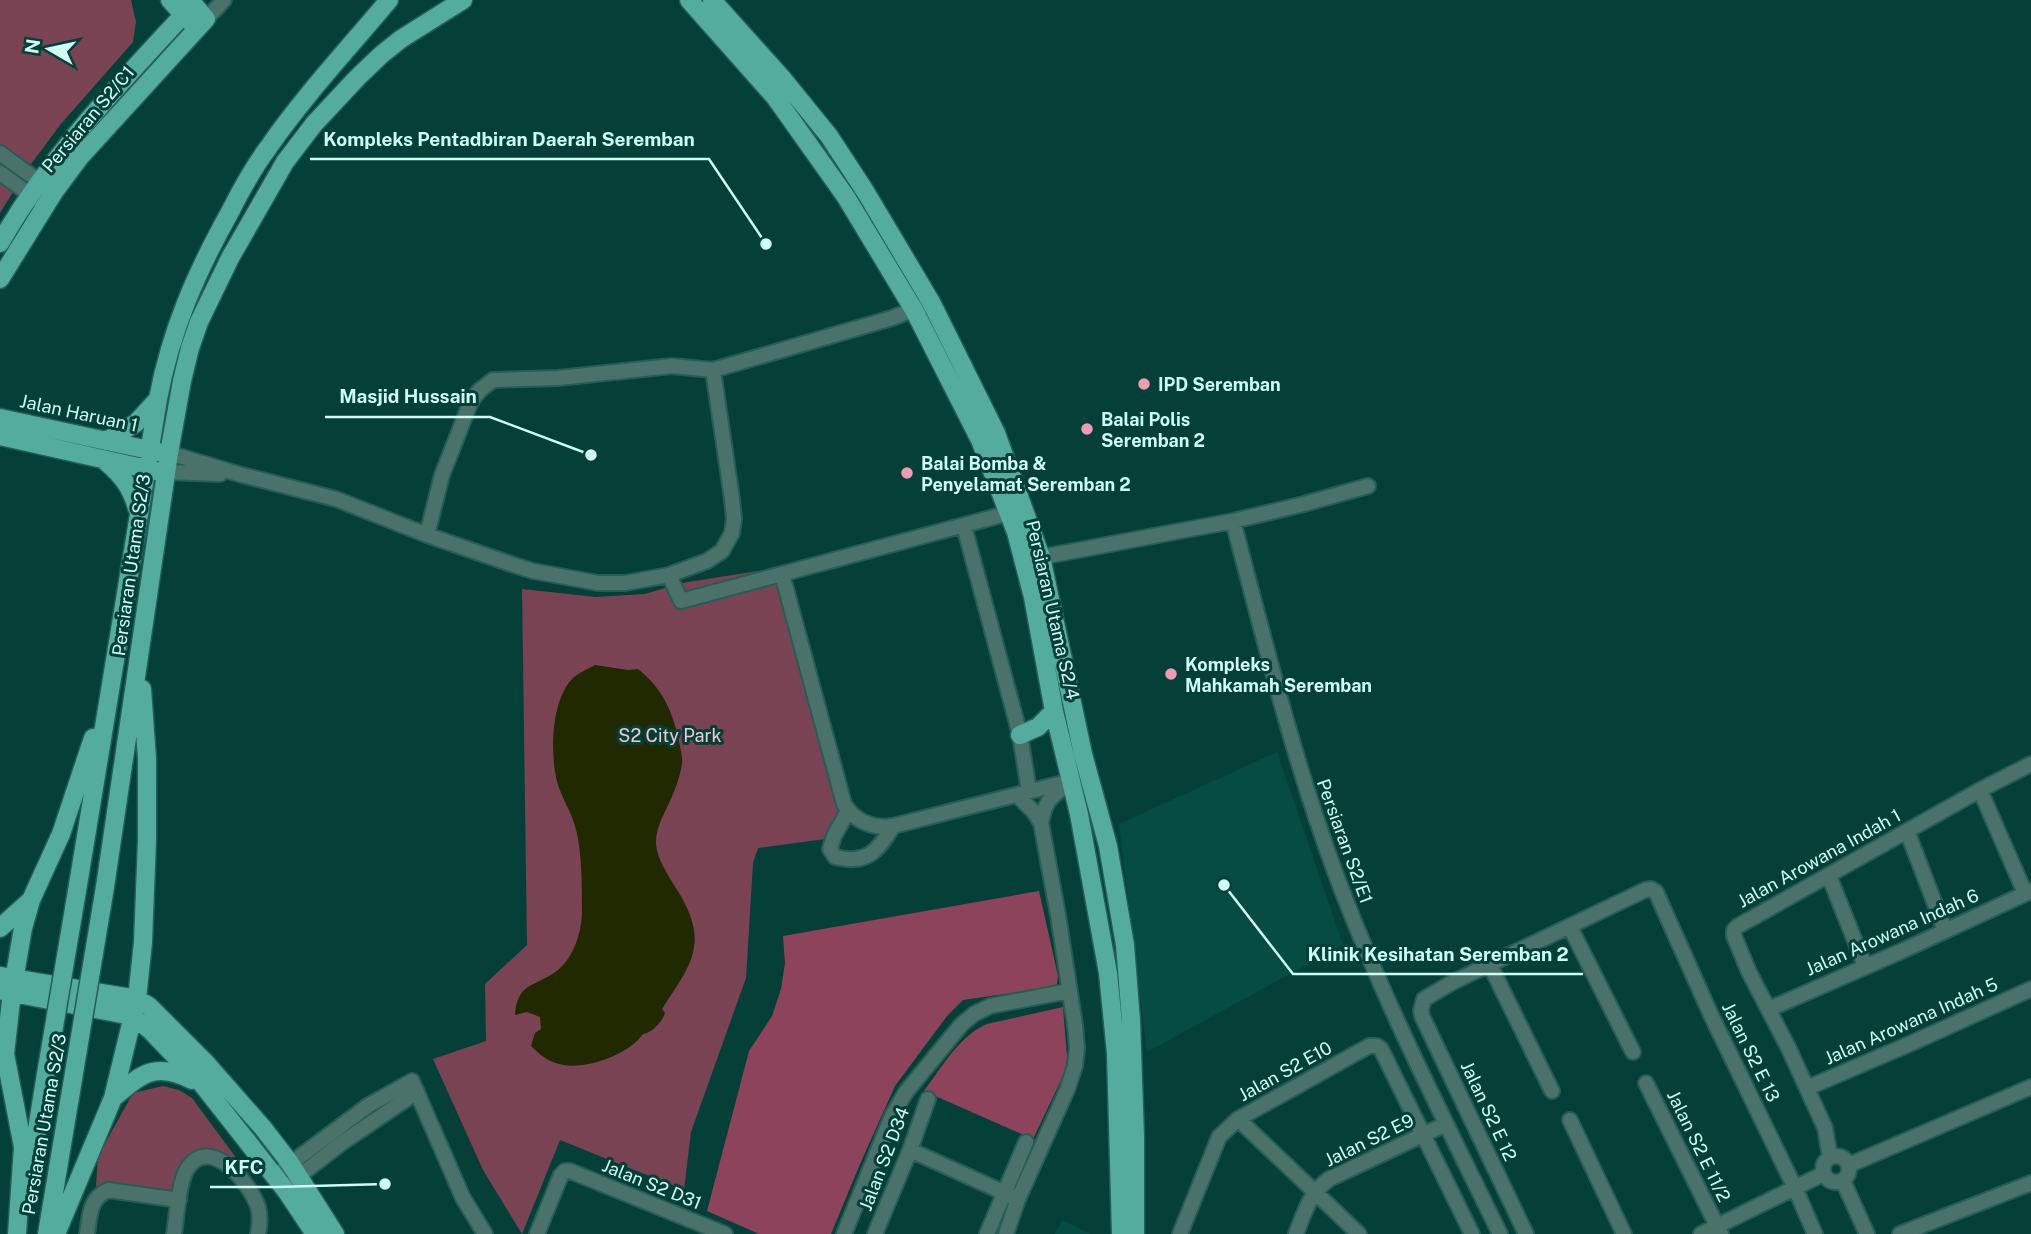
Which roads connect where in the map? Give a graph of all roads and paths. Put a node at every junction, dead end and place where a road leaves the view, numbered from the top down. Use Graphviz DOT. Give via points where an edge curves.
graph roads {
  1 [pos="170,0"];
  2 [pos="224,0"];
  3 [pos="389,0"];
  4 [pos="463,0"];
  5 [pos="689,0"];
  6 [pos="712,0"];
  7 [pos="192,5"];
  8 [pos="201,24"];
  9 [pos="0,153"];
  10 [pos="0,173"];
  11 [pos="42,193"];
  12 [pos="0,243"];
  13 [pos="0,279"];
  14 [pos="922,306"];
  15 [pos="713,370"];
  16 [pos="158,400"];
  17 [pos="0,418"];
  18 [pos="0,436"];
  19 [pos="988,437"];
  20 [pos="106,441"];
  21 [pos="149,450"];
  22 [pos="169,453"];
  23 [pos="104,460"];
  24 [pos="146,469"];
  25 [pos="166,472"];
  26 [pos="242,475"];
  27 [pos="1368,486"];
  28 [pos="138,512"];
  29 [pos="1009,513"];
  30 [pos="1233,521"];
  31 [pos="964,526"];
  32 [pos="428,535"];
  33 [pos="1032,559"];
  34 [pos="782,574"];
  35 [pos="668,575"];
  36 [pos="140,654"];
  37 [pos="110,688"];
  38 [pos="1054,711"];
  39 [pos="1020,736"];
  40 [pos="1083,754"];
  41 [pos="2031,764"];
  42 [pos="1071,781"];
  43 [pos="1980,790"];
  44 [pos="1023,793"];
  45 [pos="848,811"];
  46 [pos="1041,823"];
  47 [pos="893,826"];
  48 [pos="1907,831"];
  49 [pos="1829,876"];
  50 [pos="2028,892"];
  51 [pos="31,900"];
  52 [pos="1570,927"];
  53 [pos="0,928"];
  54 [pos="1945,930"];
  55 [pos="1490,965"];
  56 [pos="1865,966"];
  57 [pos="7,984"];
  58 [pos="2031,990"];
  59 [pos="1069,991"];
  60 [pos="135,1008"];
  61 [pos="1769,1009"];
  62 [pos="2,1050"];
  63 [pos="1633,1052"];
  64 [pos="1646,1083"];
  65 [pos="202,1084"];
  66 [pos="2031,1087"];
  67 [pos="1807,1088"];
  68 [pos="1552,1091"];
  69 [pos="113,1098"];
  70 [pos="928,1099"];
  71 [pos="1238,1118"];
  72 [pos="1570,1120"];
  73 [pos="1446,1124"];
  74 [pos="1424,1134"];
  75 [pos="1026,1142"];
  76 [pos="910,1150"];
  77 [pos="1830,1157"];
  78 [pos="1849,1165"];
  79 [pos="294,1170"];
  80 [pos="1823,1174"];
  81 [pos="1843,1181"];
  82 [pos="279,1182"];
  83 [pos="2031,1183"];
  84 [pos="1795,1188"];
  85 [pos="1004,1191"];
  86 [pos="1314,1193"];
  87 [pos="1018,1199"];
  88 [pos="179,1200"];
  89 [pos="703,1230"];
  90 [pos="1470,1230"];
  91 [pos="1719,1230"];
  92 [pos="19,1234"];
  93 [pos="47,1234"];
  94 [pos="57,1234"];
  95 [pos="87,1234"];
  96 [pos="174,1234"];
  97 [pos="258,1234"];
  98 [pos="315,1234"];
  99 [pos="335,1234"];
  100 [pos="485,1234"];
  101 [pos="537,1234"];
  102 [pos="724,1234"];
  103 [pos="844,1234"];
  104 [pos="876,1234"];
  105 [pos="987,1234"];
  106 [pos="1006,1234"];
  107 [pos="1121,1234"];
  108 [pos="1135,1234"];
  109 [pos="1180,1234"];
  110 [pos="1296,1234"];
  111 [pos="1359,1234"];
  112 [pos="1454,1234"];
  113 [pos="1500,1234"];
  114 [pos="1526,1234"];
  115 [pos="1624,1234"];
  116 [pos="1701,1234"];
  117 [pos="1815,1234"];
  118 [pos="1867,1234"];
  119 [pos="1900,1234"];
  1 -- 7 [label="main road"];
  2 -- 8 [label="street, Persiaran S2/C1"];
  3 -- 16 [label="main road, Persiaran Utama S2/3" via="289,119 244,185 179,315"];
  4 -- 22 [label="main road, Persiaran Utama S2/3" via="381,55 314,124 285,162 230,258 200,322 182,381"];
  5 -- 14 [label="main road, Persiaran Utama S2/4" via="775,97"];
  6 -- 14 [label="main road, Persiaran Utama S2/4" via="829,136 865,191"];
  7 -- 8 [label="main road"];
  7 -- 11 [label="main road" via="75,135"];
  8 -- 11 [label="main road, Persiaran S2/C1"];
  9 -- 11 [label="street"];
  10 -- 11 [label="street"];
  11 -- 12 [label="main road"];
  11 -- 13 [label="main road, Persiaran S2/C1"];
  14 -- 15 [label="street"];
  14 -- 19 [label="main road, Persiaran Utama S2/4"];
  15 -- 32 [label="street" via="672,366 493,380 471,401 442,475"];
  15 -- 35 [label="street" via="733,499 732,533 722,551 707,561"];
  16 -- 20 [label="main road" via="136,423"];
  16 -- 21 [label="main road, Persiaran Utama S2/3"];
  17 -- 20 [label="main road, Jalan Haruan 1"];
  18 -- 23 [label="main road"];
  19 -- 29 [label="main road, Persiaran Utama S2/4"];
  19 -- 33 [label="main road, Persiaran Utama S2/4"];
  20 -- 21 [label="main road, Jalan Haruan 1"];
  21 -- 22 [label="main road, Jalan Haruan 1"];
  21 -- 24 [label="main road, Persiaran Utama S2/3"];
  22 -- 25 [label="main road, Persiaran Utama S2/3"];
  22 -- 26 [label="street"];
  23 -- 24 [label="main road"];
  23 -- 28 [label="main road" via="127,481"];
  24 -- 25 [label="main road"];
  24 -- 28 [label="main road, Persiaran Utama S2/3"];
  25 -- 26 [label="street"];
  25 -- 36 [label="main road, Persiaran Utama S2/3"];
  26 -- 32 [label="street" via="336,499"];
  27 -- 30 [label="street"];
  28 -- 37 [label="main road, Persiaran Utama S2/3"];
  29 -- 31 [label="street"];
  29 -- 33 [label="main road, Persiaran Utama S2/4"];
  30 -- 33 [label="street"];
  30 -- 73 [label="street, Persiaran S2/E1" via="1300,773 1334,871 1362,943"];
  31 -- 34 [label="street"];
  31 -- 39 [label="street"];
  32 -- 35 [label="street" via="533,571 598,583"];
  33 -- 38 [label="main road, Persiaran Utama S2/4" via="1032,597"];
  33 -- 40 [label="main road, Persiaran Utama S2/4"];
  34 -- 35 [label="street" via="681,601"];
  34 -- 45 [label="street"];
  36 -- 60 [label="main road" via="148,759 143,942"];
  36 -- 93 [label="main road, Persiaran Utama S2/3, bridge"];
  37 -- 51 [label="main road" via="61,834"];
  37 -- 92 [label="main road, Persiaran Utama S2/3, bridge"];
  38 -- 39 [label="main road"];
  38 -- 42 [label="main road, Persiaran Utama S2/4"];
  39 -- 44 [label="street"];
  40 -- 42 [label="main road"];
  40 -- 108 [label="main road, Persiaran Utama S2/4" via="1108,846 1125,945"];
  41 -- 43 [label="street, Jalan Arowana Indah 1"];
  42 -- 44 [label="street"];
  42 -- 46 [label="street" via="1049,798"];
  42 -- 107 [label="main road, Persiaran Utama S2/4" via="1108,973 1116,1053"];
  43 -- 48 [label="street, Jalan Arowana Indah 1"];
  43 -- 50 [label="street"];
  44 -- 46 [label="street"];
  44 -- 47 [label="street"];
  45 -- 47 [label="street" via="880,828"];
  45 -- 47 [label="street" via="830,849 835,857 866,858 880,848"];
  46 -- 59 [label="street"];
  48 -- 49 [label="street, Jalan Arowana Indah 1"];
  48 -- 54 [label="street"];
  49 -- 56 [label="street"];
  49 -- 61 [label="street, Jalan Arowana Indah 1" via="1734,930"];
  50 -- 54 [label="street, Jalan Arowana Indah 6"];
  51 -- 53 [label="main road"];
  51 -- 57 [label="main road"];
  52 -- 55 [label="street"];
  52 -- 63 [label="street"];
  52 -- 84 [label="street, Jalan S2 E 13" via="1645,890 1656,892"];
  54 -- 56 [label="street, Jalan Arowana Indah 6"];
  55 -- 68 [label="street"];
  55 -- 114 [label="street, Jalan S2 E 12" via="1424,999 1422,1016"];
  56 -- 61 [label="street, Jalan Arowana Indah 6"];
  57 -- 60 [label="main road"];
  57 -- 62 [label="main road"];
  58 -- 67 [label="street, Jalan Arowana Indah 5"];
  59 -- 87 [label="street" via="1075,1066"];
  59 -- 103 [label="street" via="990,1006 961,1025 892,1116"];
  60 -- 65 [label="main road"];
  60 -- 69 [label="main road"];
  60 -- 79 [label="main road" via="149,1006 205,1062"];
  61 -- 67 [label="street, Jalan Arowana Indah 1"];
  62 -- 92 [label="main road" via="23,1147"];
  64 -- 91 [label="street, Jalan S2 E 11/2"];
  65 -- 69 [label="main road" via="175,1071 158,1070 139,1076"];
  65 -- 82 [label="main road"];
  66 -- 78 [label="street"];
  67 -- 77 [label="street, Jalan Arowana Indah 1" via="1825,1128"];
  69 -- 94 [label="main road"];
  70 -- 76 [label="street, Jalan S2 D34"];
  71 -- 74 [label="street, Jalan S2 E10" via="1369,1046 1377,1046"];
  71 -- 86 [label="street"];
  71 -- 109 [label="street, Jalan S2 E10" via="1219,1137"];
  72 -- 115 [label="street"];
  73 -- 74 [label="street, Jalan S2 E9"];
  73 -- 113 [label="street, Persiaran S2/E1"];
  74 -- 86 [label="street, Jalan S2 E9" via="1329,1180"];
  74 -- 90 [label="street"];
  75 -- 85 [label="street"];
  76 -- 85 [label="street"];
  76 -- 104 [label="street, Jalan S2 D34"];
  77 -- 78 [label="street" via="1839,1156"];
  77 -- 80 [label="street"];
  78 -- 81 [label="street"];
  79 -- 82 [label="street"];
  79 -- 99 [label="main road"];
  79 -- 100 [label="street" via="343,1142 415,1086 463,1198"];
  80 -- 81 [label="street" via="1830,1182"];
  80 -- 84 [label="street"];
  81 -- 118 [label="street"];
  82 -- 98 [label="main road"];
  83 -- 119 [label="street"];
  84 -- 91 [label="street"];
  84 -- 117 [label="street, Jalan S2 E 13"];
  85 -- 87 [label="street"];
  85 -- 105 [label="street"];
  86 -- 110 [label="street"];
  86 -- 111 [label="street"];
  87 -- 106 [label="street"];
  88 -- 95 [label="street" via="108,1190 92,1202"];
  88 -- 96 [label="street"];
  88 -- 97 [label="street" via="192,1162 203,1157 219,1160 232,1167 250,1189 259,1209"];
  89 -- 101 [label="street, Jalan S2 D31" via="565,1171"];
  89 -- 102 [label="street, Jalan S2 D31"];
  90 -- 112 [label="street"];
  91 -- 116 [label="street"];
}
